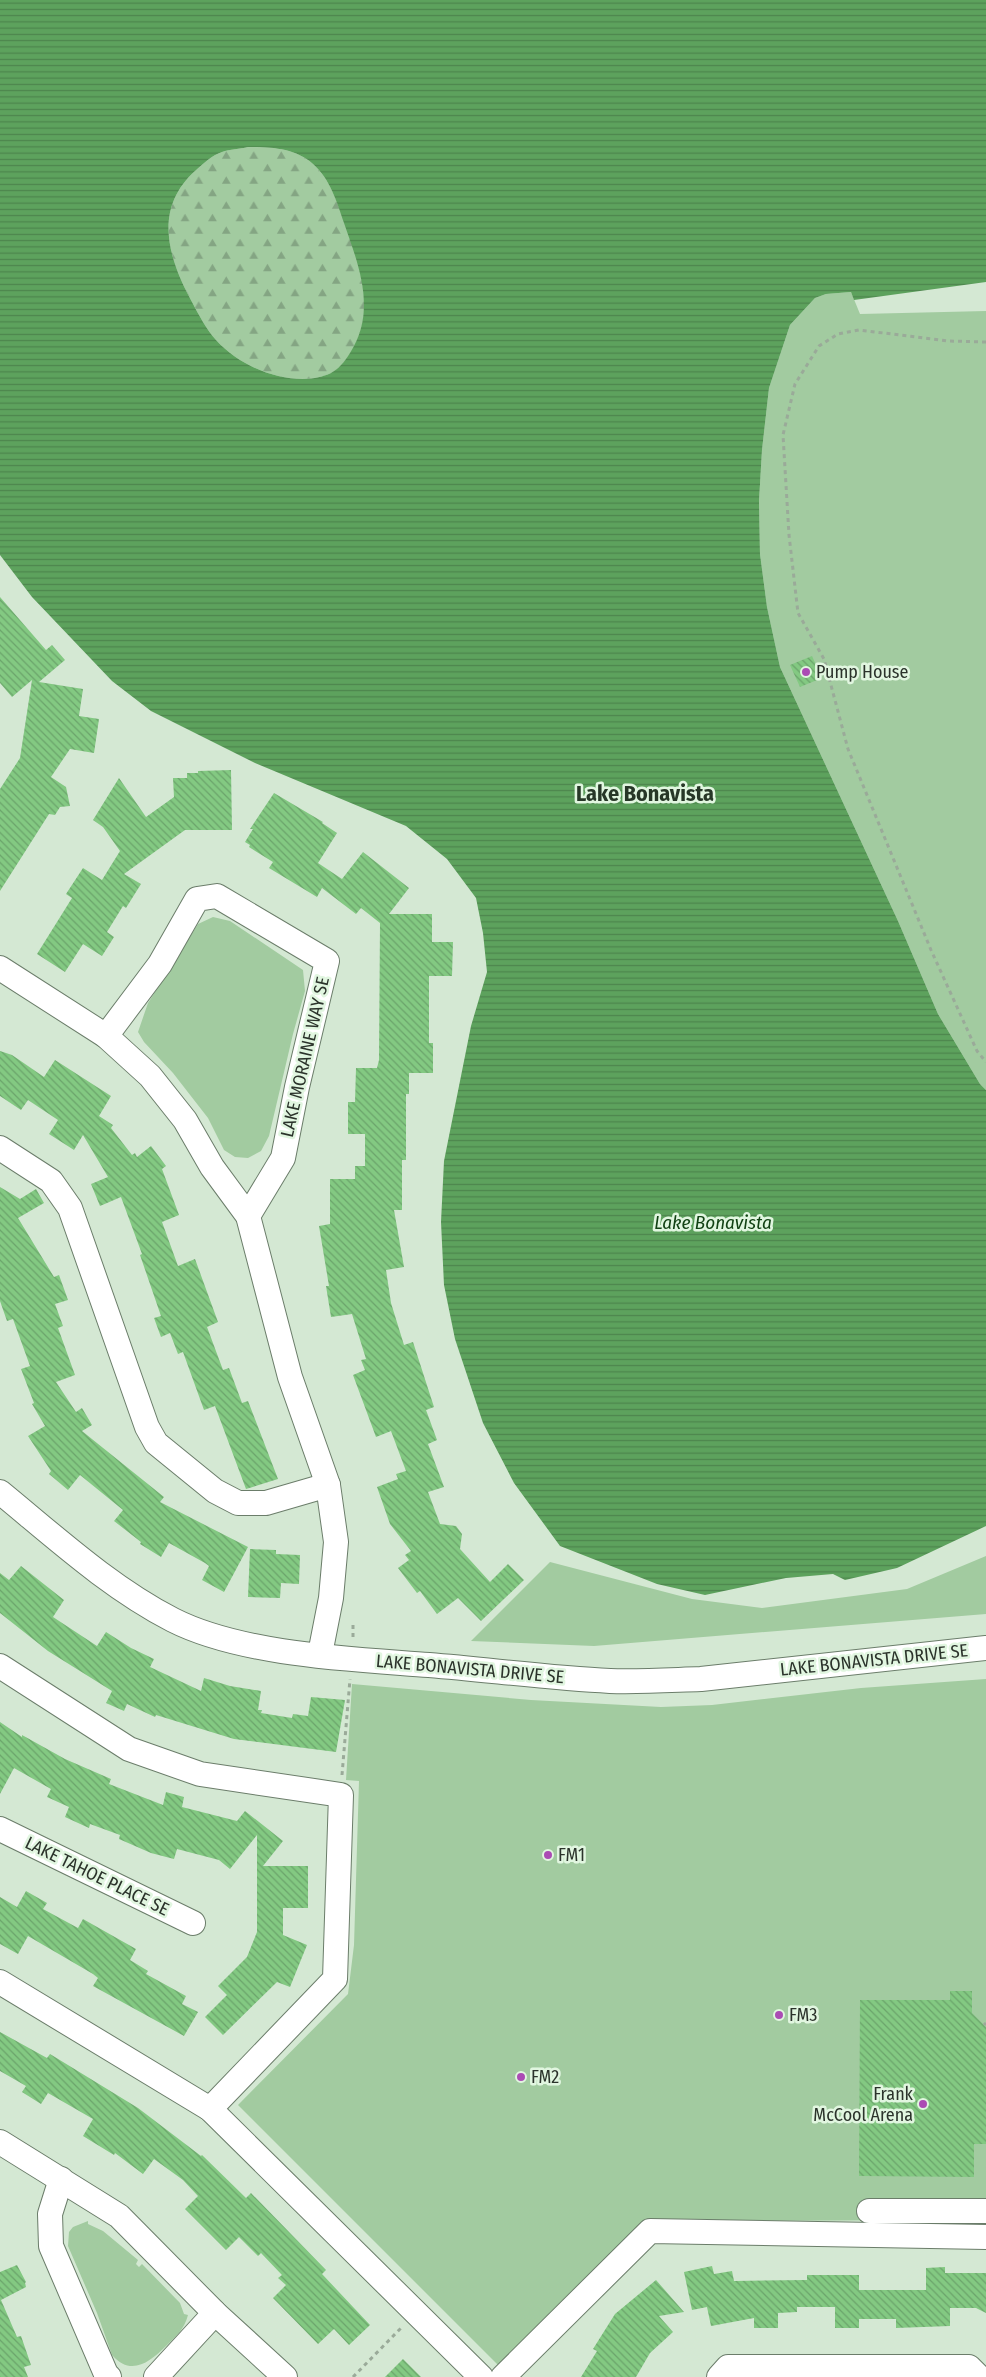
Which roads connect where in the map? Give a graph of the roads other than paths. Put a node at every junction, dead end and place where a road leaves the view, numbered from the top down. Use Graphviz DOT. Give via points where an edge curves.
graph roads {
  1 [pos="0,968"];
  2 [pos="106,1036"];
  3 [pos="0,1148"];
  4 [pos="248,1216"];
  5 [pos="328,1485"];
  6 [pos="0,1492"];
  7 [pos="986,1648"];
  8 [pos="320,1654"];
  9 [pos="0,1666"];
  10 [pos="0,1829"];
  11 [pos="193,1923"];
  12 [pos="0,1982"];
  13 [pos="210,2109"];
  14 [pos="0,2142"];
  15 [pos="61,2179"];
  16 [pos="869,2211"];
  17 [pos="986,2211"];
  18 [pos="986,2236"];
  19 [pos="215,2313"];
  20 [pos="109,2377"];
  21 [pos="156,2377"];
  22 [pos="285,2377"];
  23 [pos="482,2377"];
  24 [pos="503,2377"];
  25 [pos="719,2377"];
  26 [pos="979,2377"];
  1 -- 2 [label="street"];
  2 -- 4 [label="street" via="156,1083 185,1120 212,1167"];
  2 -- 4 [label="street, LAKE MORAINE WAY SE" via="160,964 197,899 217,896 327,961 283,1158"];
  3 -- 5 [label="street" via="52,1181 70,1208 147,1427 156,1443 215,1491 238,1503 266,1503"];
  4 -- 5 [label="street" via="290,1377"];
  5 -- 8 [label="street" via="336,1542 331,1598"];
  6 -- 8 [label="street, LAKE BONAVISTA DRIVE SE" via="93,1568 174,1620 222,1638"];
  7 -- 8 [label="street, LAKE BONAVISTA DRIVE SE" via="656,1681 611,1681"];
  9 -- 13 [label="street" via="129,1749 200,1774 340,1795 335,1978"];
  10 -- 11 [label="street, LAKE TAHOE PLACE SE"];
  12 -- 13 [label="street"];
  13 -- 23 [label="street"];
  14 -- 15 [label="street"];
  15 -- 19 [label="street" via="119,2216"];
  15 -- 20 [label="street" via="50,2214 51,2246"];
  16 -- 17 [label="street"];
  18 -- 24 [label="street" via="650,2231"];
  19 -- 21 [label="street"];
  19 -- 22 [label="street"];
  25 -- 26 [label="street" via="728,2367 969,2367"];
}
